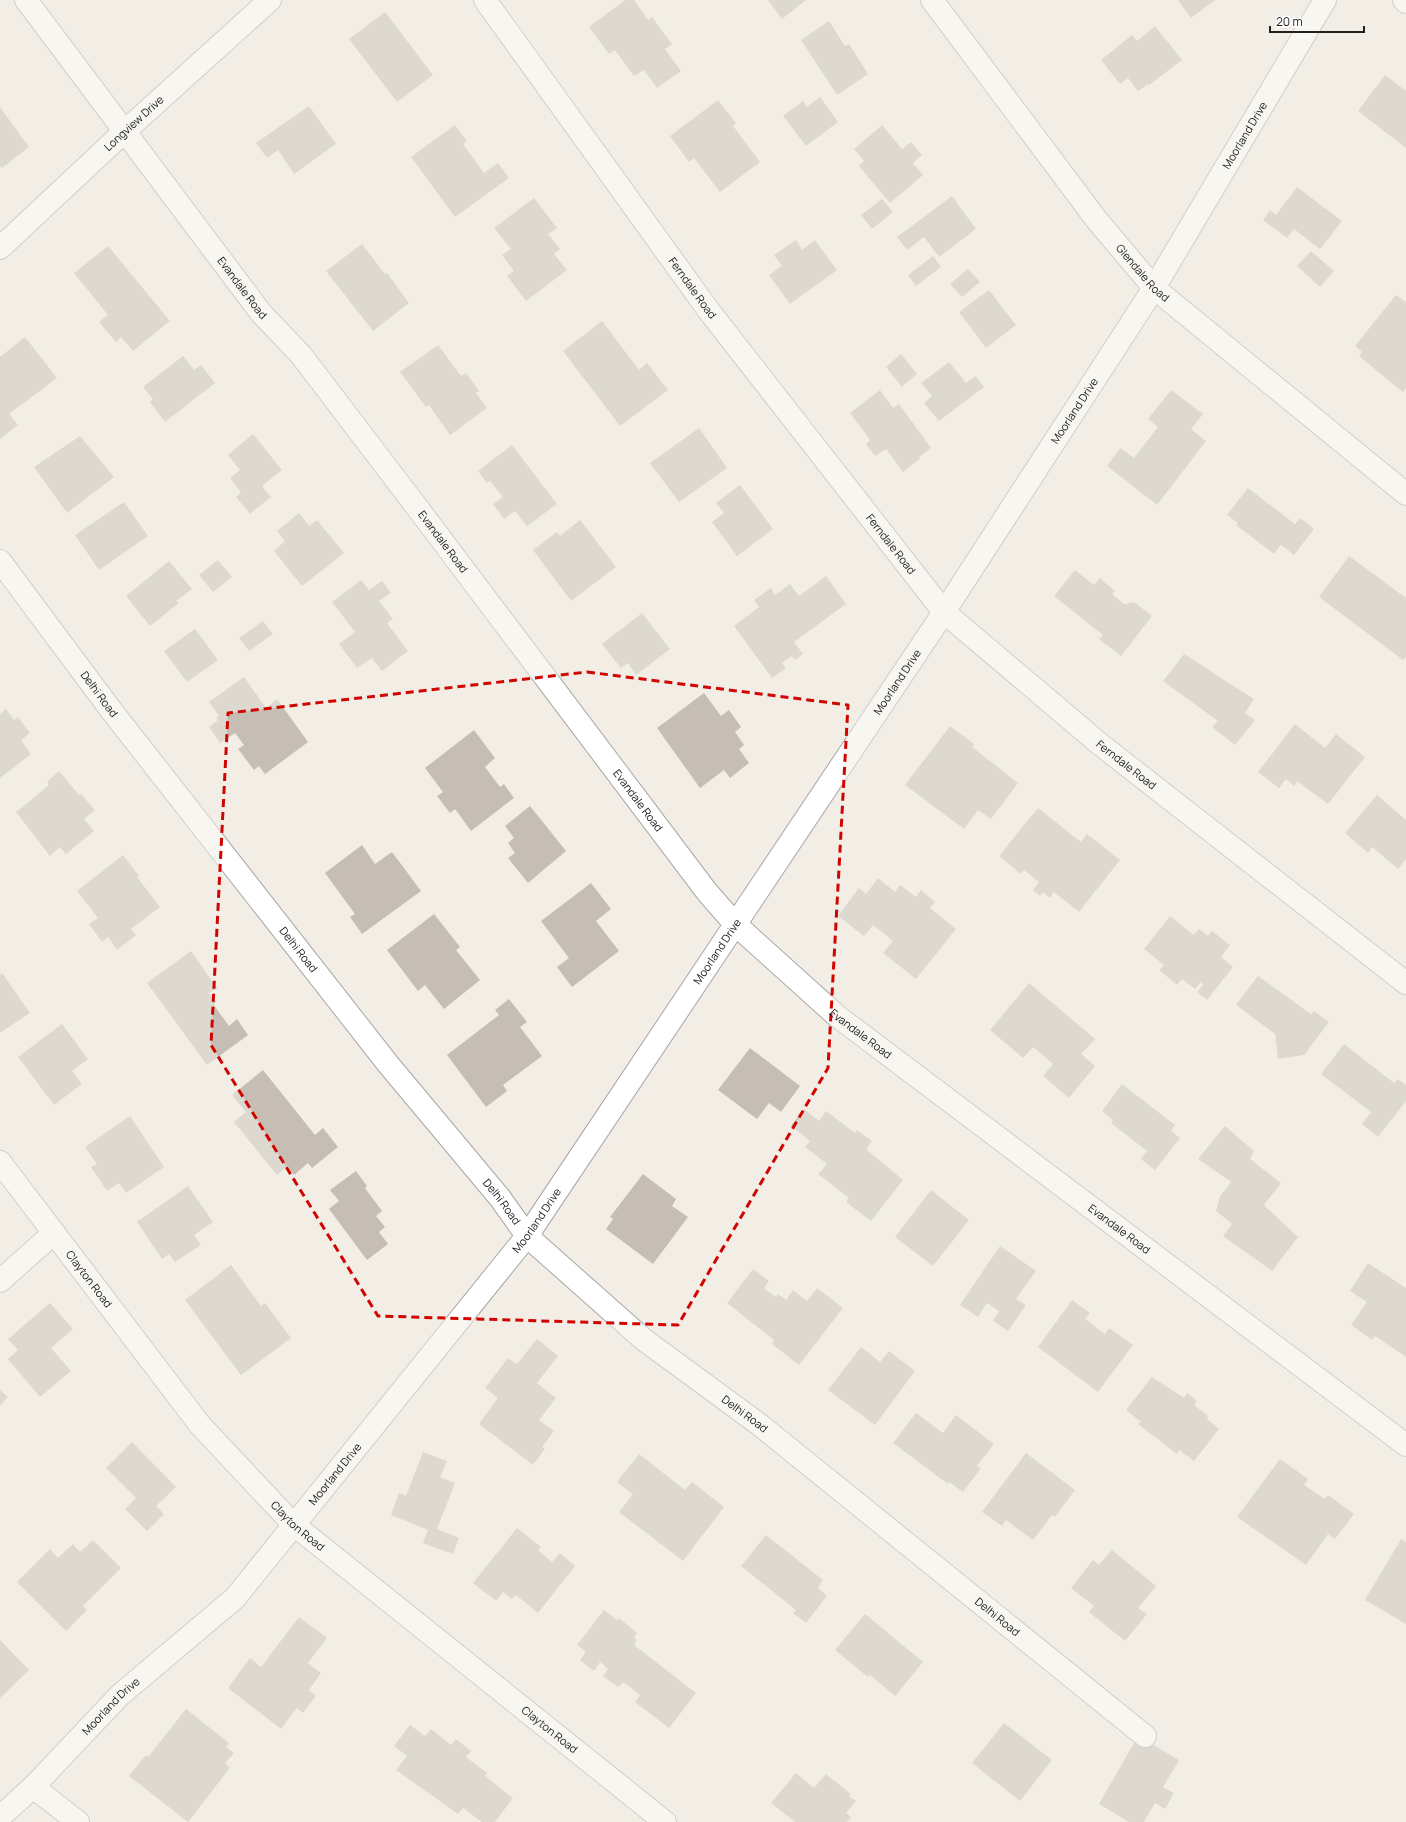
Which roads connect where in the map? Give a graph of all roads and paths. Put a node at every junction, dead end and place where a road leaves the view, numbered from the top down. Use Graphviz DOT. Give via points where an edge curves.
graph roads {
  1 [pos="26,0"];
  2 [pos="270,0"];
  3 [pos="485,0"];
  4 [pos="932,0"];
  5 [pos="1325,0"];
  6 [pos="125,131"];
  7 [pos="0,248"];
  8 [pos="1154,288"];
  9 [pos="1406,494"];
  10 [pos="0,561"];
  11 [pos="944,612"];
  12 [pos="735,924"];
  13 [pos="1406,983"];
  14 [pos="0,1162"];
  15 [pos="54,1233"];
  16 [pos="527,1236"];
  17 [pos="0,1281"];
  18 [pos="1406,1445"];
  19 [pos="294,1525"];
  20 [pos="1145,1736"];
  21 [pos="33,1787"];
  22 [pos="0,1817"];
  23 [pos="78,1822"];
  24 [pos="665,1822"];
  1 -- 6 [label="street, Evandale Road"];
  2 -- 6 [label="street, Longview Drive"];
  3 -- 11 [label="street, Ferndale Road" via="709,312"];
  4 -- 8 [label="street, Glendale Road" via="1096,219"];
  5 -- 8 [label="street, Moorland Drive"];
  6 -- 7 [label="street, Longview Drive"];
  6 -- 12 [label="street, Evandale Road" via="261,313 301,355 707,892"];
  8 -- 9 [label="street, Glendale Road"];
  8 -- 11 [label="street, Moorland Drive"];
  10 -- 16 [label="street, Delhi Road" via="116,716 388,1064 500,1198"];
  11 -- 12 [label="street, Moorland Drive"];
  11 -- 13 [label="street, Ferndale Road" via="1101,745"];
  12 -- 16 [label="street, Moorland Drive"];
  12 -- 18 [label="street, Evandale Road" via="837,1016"];
  14 -- 15 [label="street, Clayton Road"];
  15 -- 17 [label="street"];
  15 -- 19 [label="street, Clayton Road" via="200,1425"];
  16 -- 19 [label="street, Moorland Drive"];
  16 -- 20 [label="street, Delhi Road" via="643,1339 760,1425"];
  19 -- 21 [label="street, Moorland Drive" via="235,1598 120,1695"];
  19 -- 24 [label="street, Clayton Road"];
  21 -- 22 [label="street, Moorland Drive"];
  21 -- 23 [label="street"];
}
